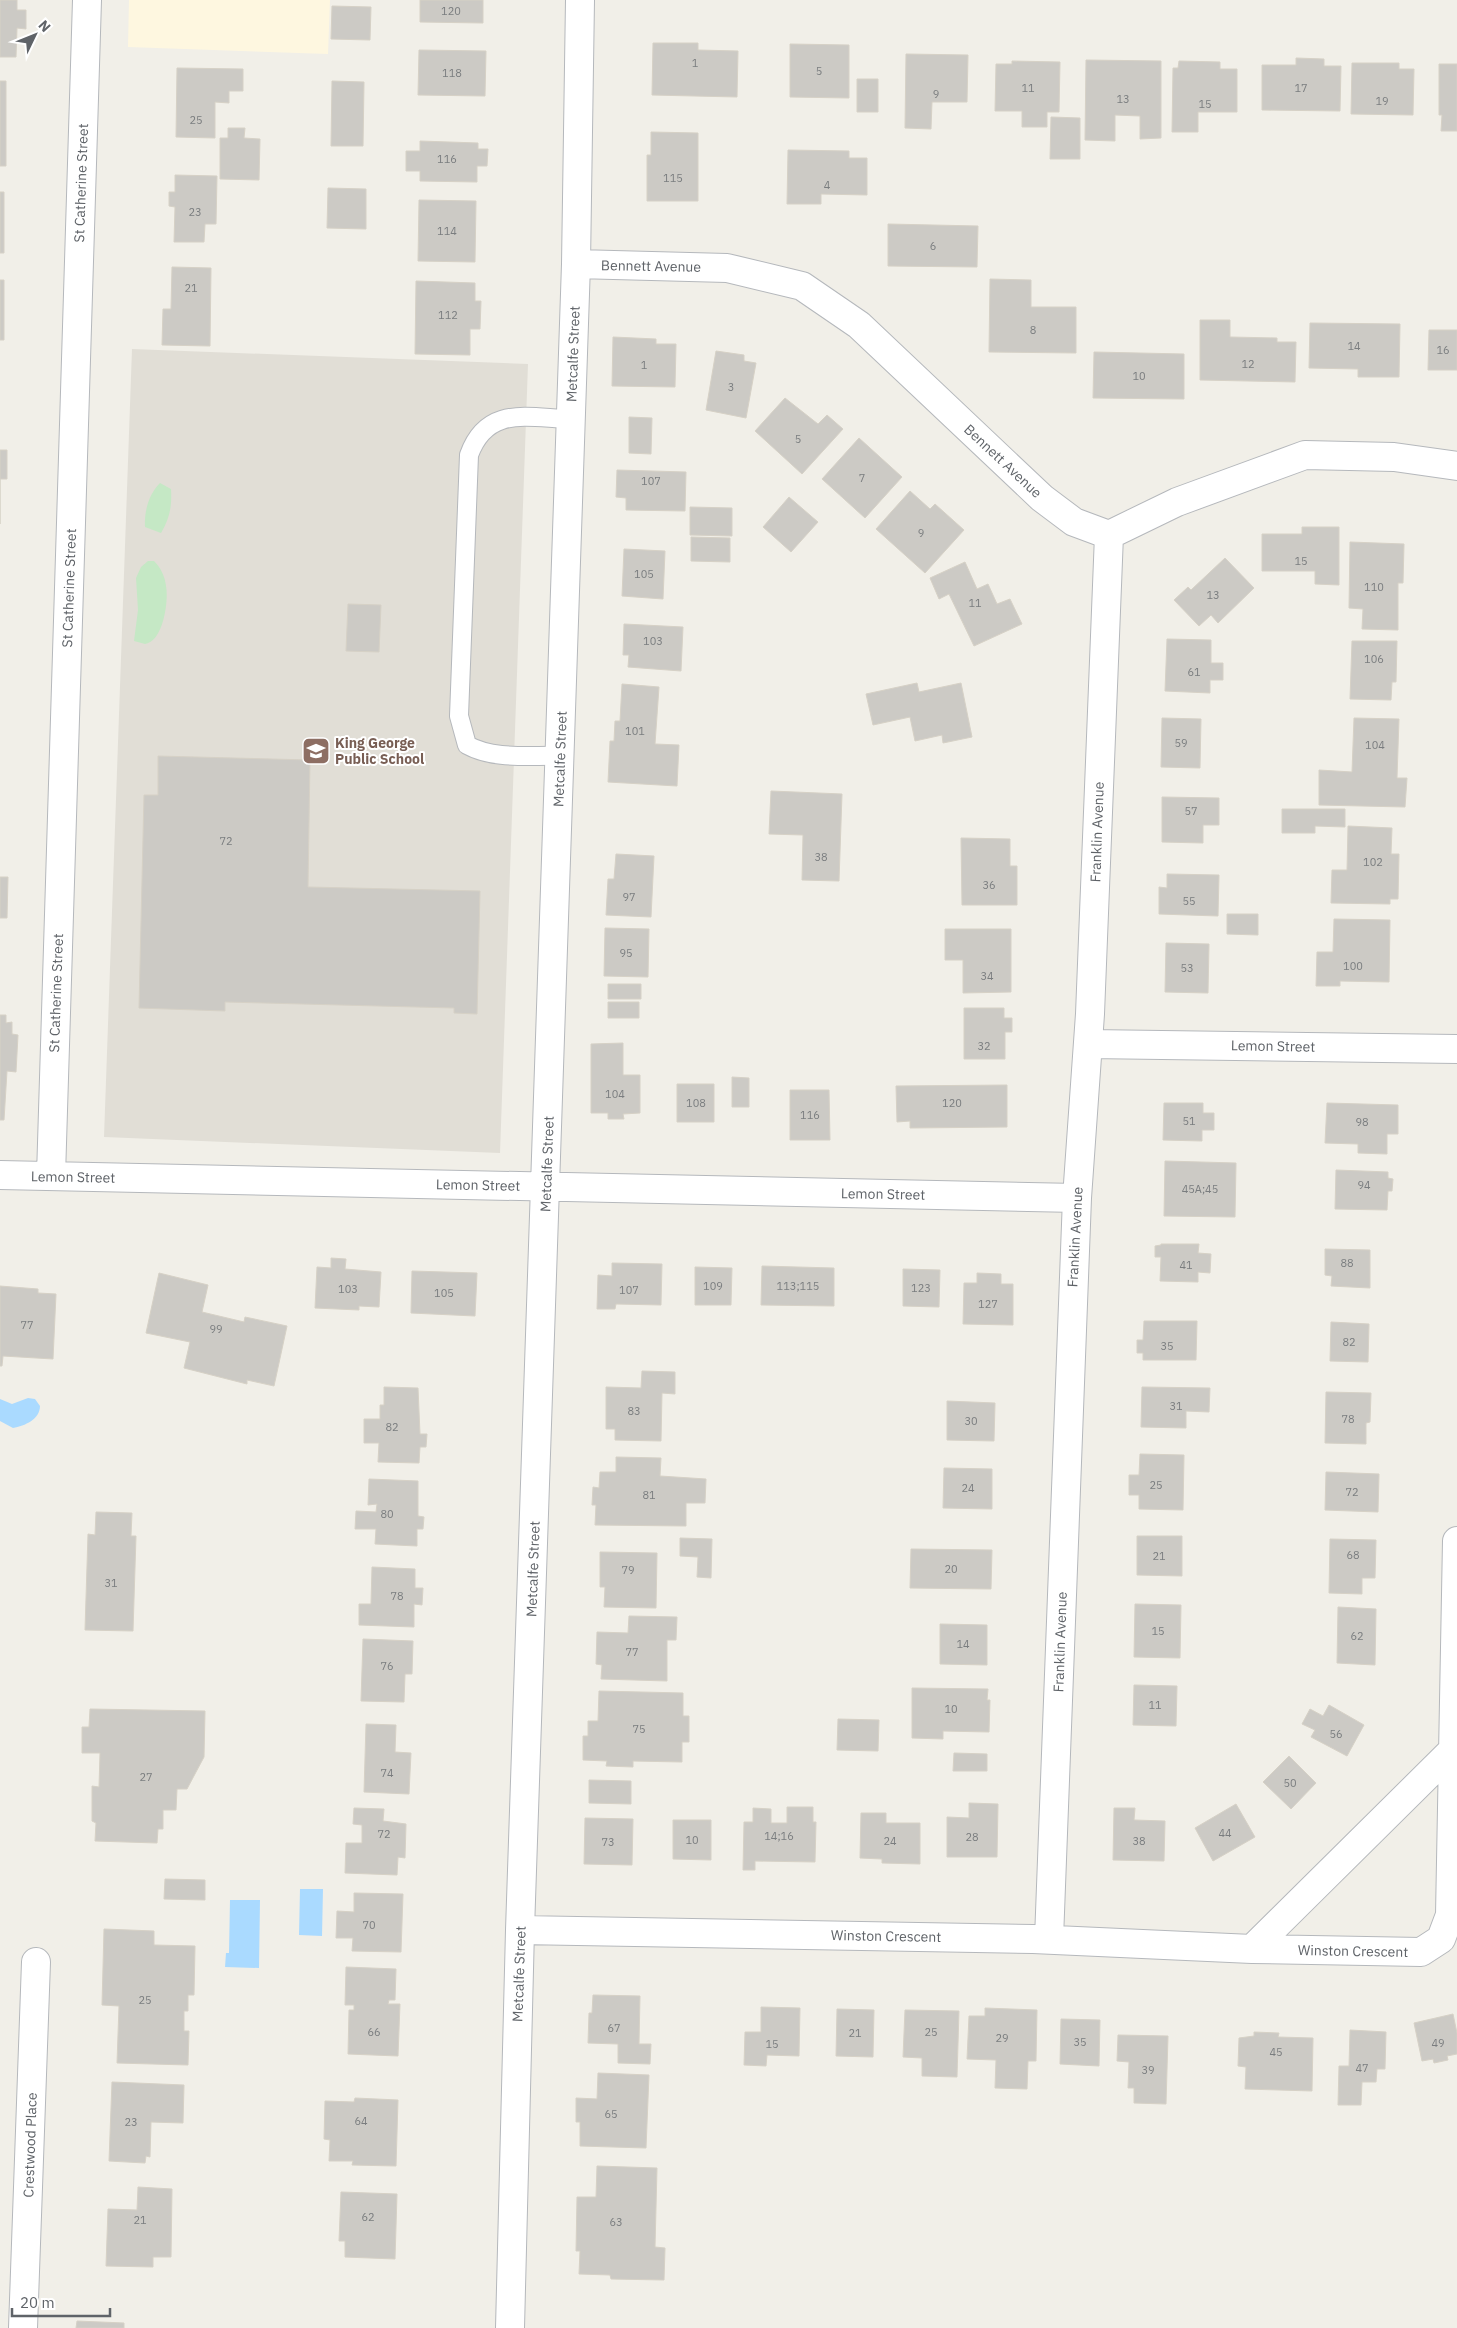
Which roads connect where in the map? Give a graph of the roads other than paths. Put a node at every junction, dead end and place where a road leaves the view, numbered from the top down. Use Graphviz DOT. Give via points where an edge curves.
graph roads {
  1 [pos="87,0"];
  2 [pos="580,0"];
  3 [pos="576,264"];
  4 [pos="570,420"];
  5 [pos="1457,466"];
  6 [pos="1109,535"];
  7 [pos="560,756"];
  8 [pos="1089,1044"];
  9 [pos="1457,1049"];
  10 [pos="0,1176"];
  11 [pos="51,1176"];
  12 [pos="546,1187"];
  13 [pos="1076,1198"];
  14 [pos="1457,1541"];
  15 [pos="1452,1751"];
  16 [pos="520,1930"];
  17 [pos="1049,1939"];
  18 [pos="1252,1949"];
  19 [pos="36,1962"];
  20 [pos="23,2328"];
  21 [pos="510,2328"];
  1 -- 11 [label="street, St Catherine Street"];
  2 -- 3 [label="street, Metcalfe Street"];
  3 -- 4 [label="street, Metcalfe Street"];
  3 -- 6 [label="street, Bennett Avenue" via="727,268 802,286 860,325 1042,498 1074,522"];
  4 -- 7 [label="street, Metcalfe Street"];
  4 -- 7 [label="lane" via="499,420 487,426 475,439 469,455 459,716 467,745 479,752"];
  5 -- 6 [label="street" via="1394,457 1305,455 1176,502"];
  6 -- 8 [label="street, Franklin Avenue"];
  7 -- 12 [label="street, Metcalfe Street"];
  8 -- 9 [label="street, Lemon Street"];
  8 -- 13 [label="street, Franklin Avenue"];
  10 -- 11 [label="street, Lemon Street"];
  11 -- 12 [label="street, Lemon Street"];
  12 -- 13 [label="street, Lemon Street"];
  12 -- 16 [label="street, Metcalfe Street"];
  13 -- 17 [label="street, Franklin Avenue"];
  14 -- 15 [label="street, Winston Crescent"];
  15 -- 18 [label="street"];
  15 -- 18 [label="street, Winston Crescent" via="1450,1915 1441,1940 1421,1952"];
  16 -- 17 [label="street, Winston Crescent"];
  16 -- 21 [label="street, Metcalfe Street"];
  17 -- 18 [label="street, Winston Crescent"];
  19 -- 20 [label="street, Crestwood Place"];
}
